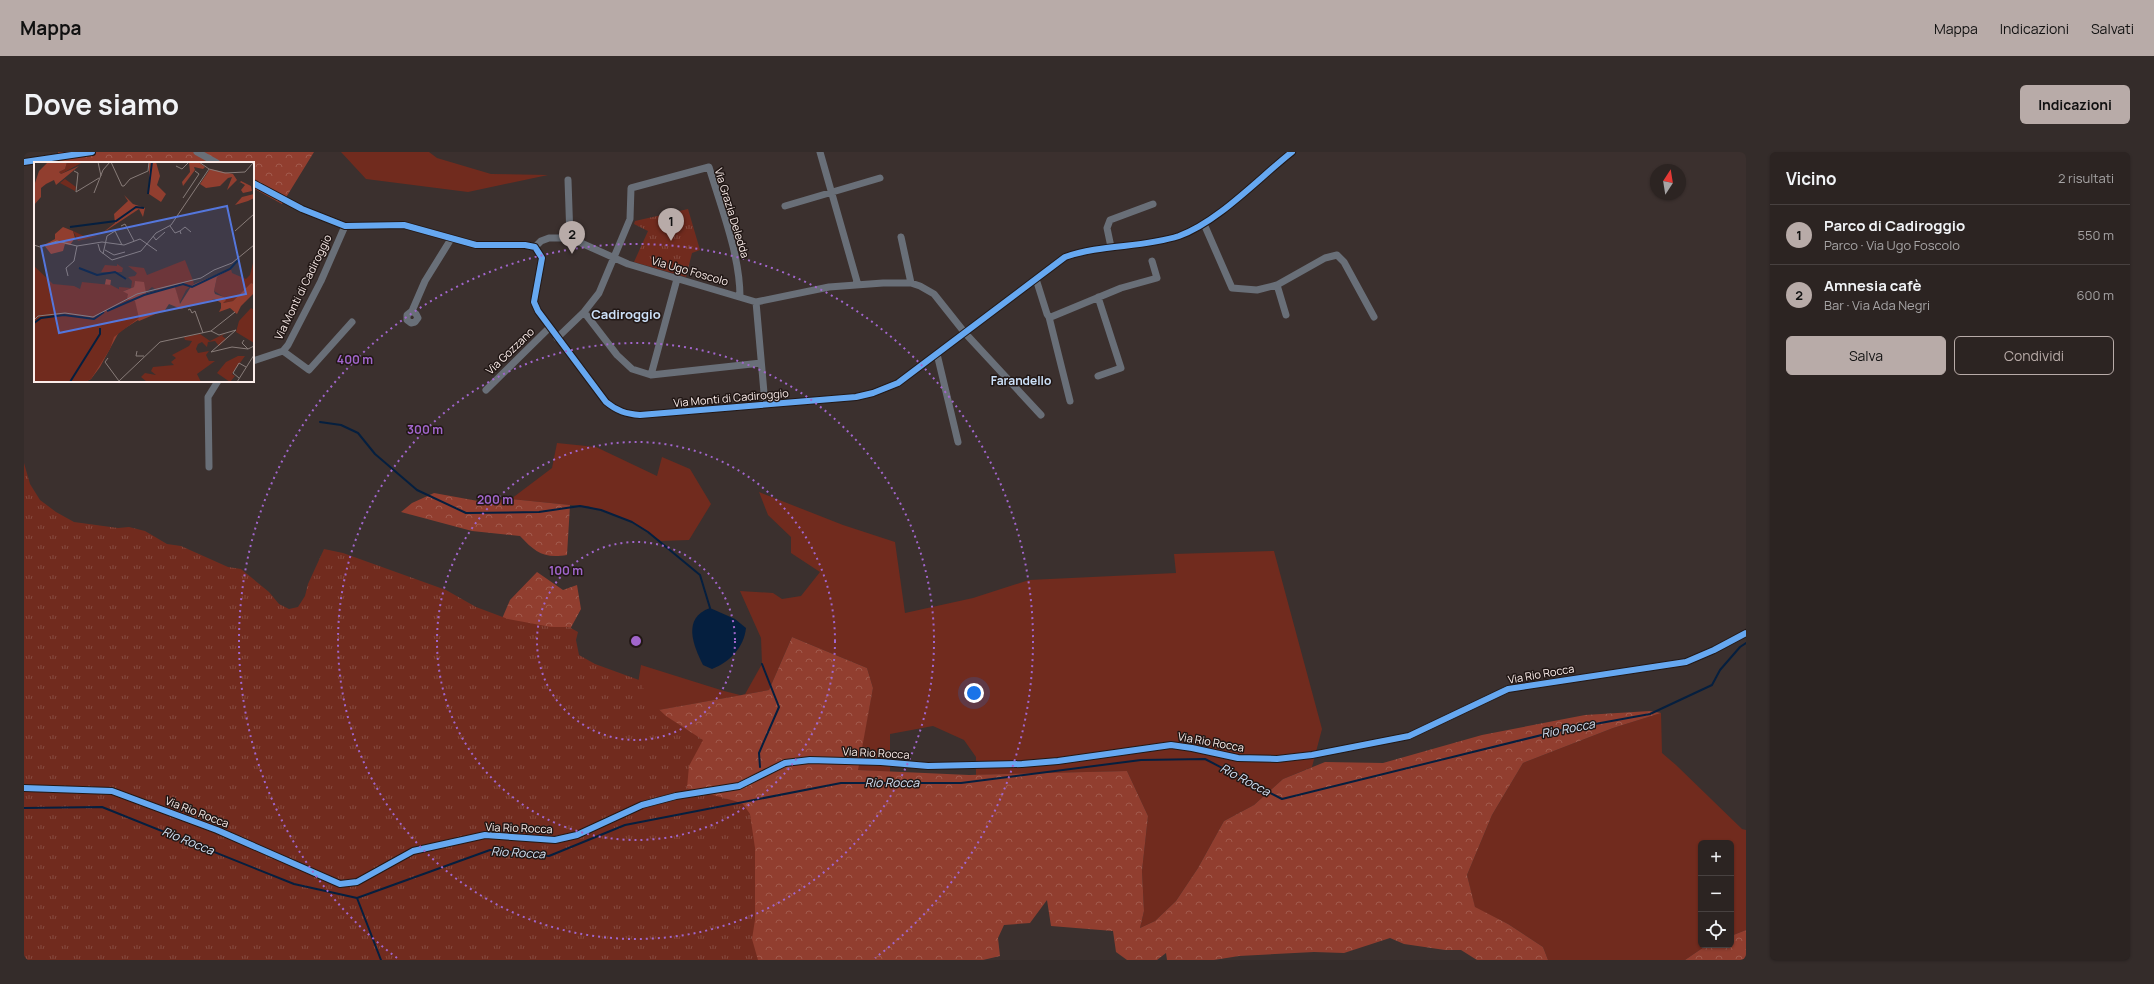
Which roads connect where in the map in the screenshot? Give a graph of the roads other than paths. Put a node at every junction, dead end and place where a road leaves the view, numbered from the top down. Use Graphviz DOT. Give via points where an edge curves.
graph roads {
  1 [pos="92,152"];
  2 [pos="197,152"];
  3 [pos="820,152"];
  4 [pos="1292,152"];
  5 [pos="24,162"];
  6 [pos="215,162"];
  7 [pos="880,178"];
  8 [pos="568,180"];
  9 [pos="254,184"];
  10 [pos="831,192"];
  11 [pos="1153,204"];
  12 [pos="785,206"];
  13 [pos="1204,224"];
  14 [pos="346,226"];
  15 [pos="901,237"];
  16 [pos="570,238"];
  17 [pos="451,239"];
  18 [pos="1111,246"];
  19 [pos="535,247"];
  20 [pos="614,258"];
  21 [pos="1152,261"];
  22 [pos="677,279"];
  23 [pos="1036,279"];
  24 [pos="911,283"];
  25 [pos="858,285"];
  26 [pos="1277,285"];
  27 [pos="740,297"];
  28 [pos="1098,297"];
  29 [pos="756,302"];
  30 [pos="412,311"];
  31 [pos="584,312"];
  32 [pos="1286,315"];
  33 [pos="1049,317"];
  34 [pos="1374,317"];
  35 [pos="352,322"];
  36 [pos="549,328"];
  37 [pos="965,333"];
  38 [pos="557,338"];
  39 [pos="283,351"];
  40 [pos="937,354"];
  41 [pos="254,361"];
  42 [pos="761,363"];
  43 [pos="651,375"];
  44 [pos="1098,376"];
  45 [pos="217,382"];
  46 [pos="486,390"];
  47 [pos="1070,401"];
  48 [pos="765,404"];
  49 [pos="1041,415"];
  50 [pos="958,442"];
  51 [pos="209,467"];
  52 [pos="1746,634"];
  53 [pos="24,788"];
  1 -- 5 [label="street"];
  2 -- 6 [label="street"];
  3 -- 10 [label="street"];
  4 -- 13 [label="street, Via Monti di Cadiroggio"];
  7 -- 10 [label="street"];
  8 -- 16 [label="street"];
  9 -- 14 [label="street, Via Monti di Cadiroggio" via="302,209"];
  10 -- 12 [label="street"];
  10 -- 25 [label="street"];
  11 -- 18 [label="street" via="1110,220 1107,228"];
  13 -- 18 [label="street, Via Monti di Cadiroggio" via="1180,236 1159,241"];
  13 -- 26 [label="street" via="1232,288 1257,290"];
  14 -- 17 [label="street, Via Monti di Cadiroggio" via="404,225"];
  14 -- 39 [label="street, Via Monti di Cadiroggio" via="321,281"];
  15 -- 24 [label="street"];
  16 -- 19 [label="street" via="549,238"];
  16 -- 20 [label="street, Via Ugo Foscolo"];
  17 -- 19 [label="street, Via Monti di Cadiroggio" via="487,246"];
  17 -- 30 [label="street" via="428,275"];
  18 -- 23 [label="street, Via Monti di Cadiroggio" via="1066,257"];
  19 -- 36 [label="street, Via Monti di Cadiroggio" via="542,258 534,302"];
  20 -- 22 [label="street, Via Ugo Foscolo"];
  20 -- 27 [label="street, Via Grazia Deledda" via="630,219 631,188 709,167 734,254"];
  20 -- 31 [label="street" via="599,293"];
  21 -- 28 [label="street" via="1157,278"];
  22 -- 27 [label="street, Via Ugo Foscolo"];
  22 -- 43 [label="street"];
  23 -- 33 [label="street"];
  23 -- 37 [label="street, Via Monti di Cadiroggio"];
  24 -- 25 [label="street"];
  24 -- 37 [label="street" via="934,294"];
  25 -- 29 [label="street" via="822,288"];
  26 -- 32 [label="street"];
  26 -- 34 [label="street" via="1325,258 1337,255 1344,262"];
  27 -- 29 [label="street, Via Ugo Foscolo"];
  28 -- 33 [label="street"];
  28 -- 44 [label="street" via="1121,368"];
  29 -- 42 [label="street"];
  31 -- 38 [label="street"];
  31 -- 43 [label="street" via="617,355 632,369"];
  33 -- 47 [label="street"];
  35 -- 39 [label="street" via="309,370"];
  36 -- 38 [label="street, Via Monti di Cadiroggio"];
  36 -- 46 [label="street, Via Gozzano"];
  37 -- 40 [label="street, Via Monti di Cadiroggio"];
  37 -- 49 [label="street"];
  38 -- 48 [label="street, Via Monti di Cadiroggio" via="606,402 628,414 672,413"];
  39 -- 41 [label="street, Via Monti di Cadiroggio"];
  40 -- 48 [label="street, Via Monti di Cadiroggio" via="898,383 873,393 856,397"];
  40 -- 50 [label="street"];
  42 -- 43 [label="street"];
  42 -- 48 [label="street"];
  45 -- 51 [label="street" via="208,397"];
  52 -- 53 [label="street, Via Rio Rocca" via="1686,662 1508,689 1409,736 1312,755 1276,759 1238,758 1171,745 1022,764 928,766 881,762 791,762 739,786 676,796 642,805 577,835 555,840 485,835 413,851 349,884 340,884 217,830 112,791"];
}
